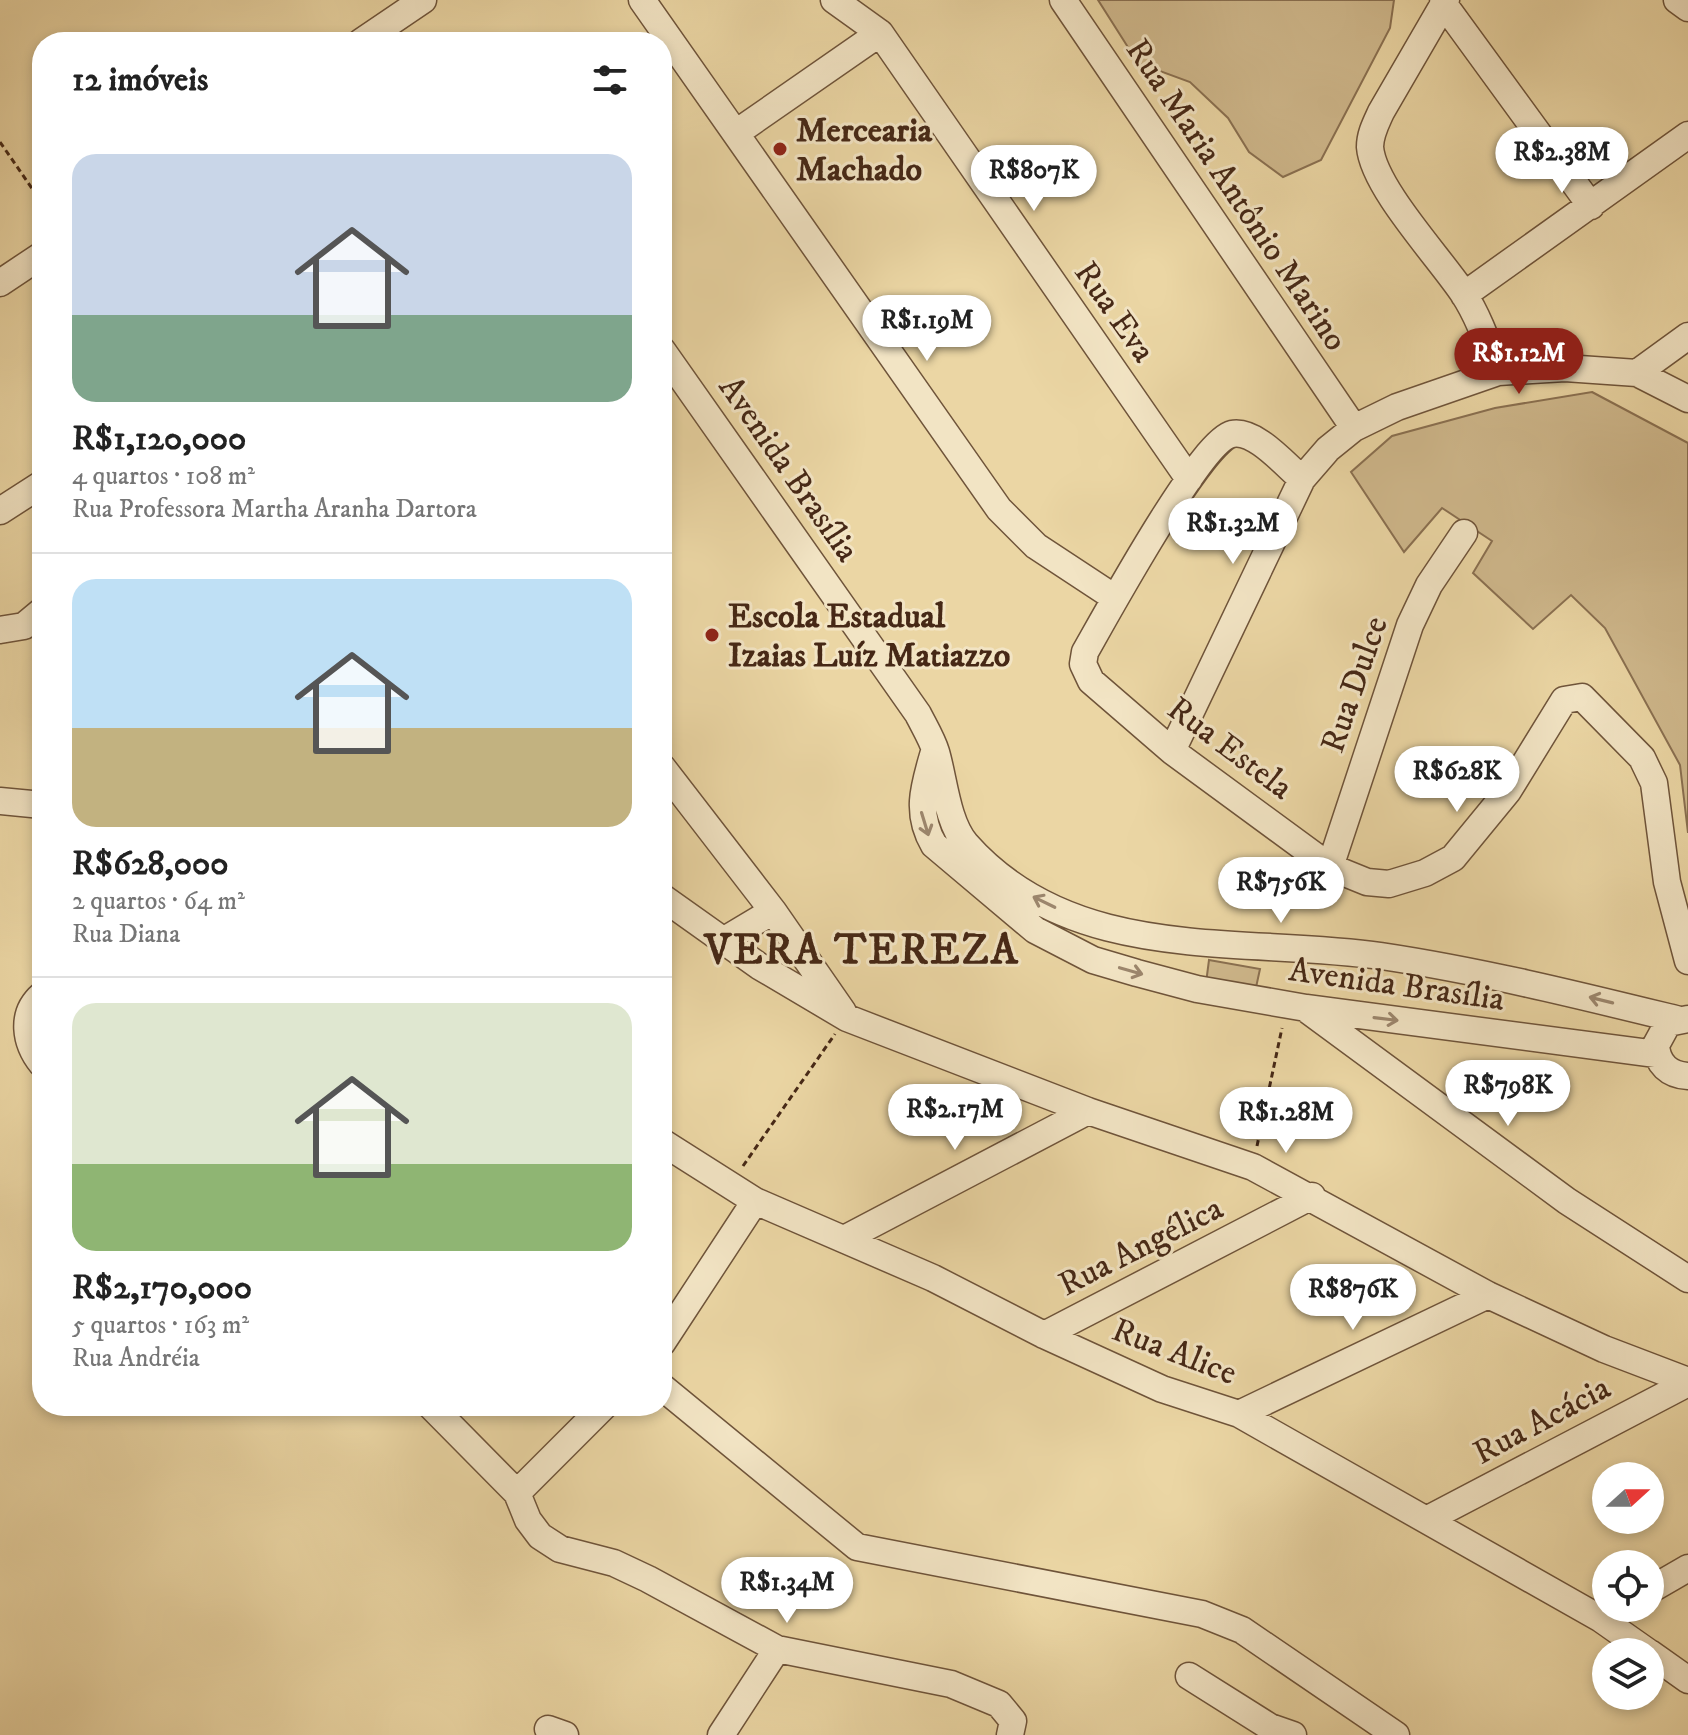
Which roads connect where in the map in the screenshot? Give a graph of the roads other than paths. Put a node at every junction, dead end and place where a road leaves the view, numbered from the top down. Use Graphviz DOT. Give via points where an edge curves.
graph roads {
  1 [pos="423,0"];
  2 [pos="642,0"];
  3 [pos="834,0"];
  4 [pos="1063,0"];
  5 [pos="1677,0"];
  6 [pos="1444,2"];
  7 [pos="1688,8"];
  8 [pos="376,32"];
  9 [pos="658,32"];
  10 [pos="880,33"];
  11 [pos="672,57"];
  12 [pos="736,133"];
  13 [pos="1688,135"];
  14 [pos="1591,206"];
  15 [pos="32,262"];
  16 [pos="0,283"];
  17 [pos="1464,295"];
  18 [pos="1688,336"];
  19 [pos="672,364"];
  20 [pos="1498,372"];
  21 [pos="1637,373"];
  22 [pos="1688,399"];
  23 [pos="1354,428"];
  24 [pos="1189,479"];
  25 [pos="1302,479"];
  26 [pos="32,490"];
  27 [pos="0,511"];
  28 [pos="1464,533"];
  29 [pos="1115,598"];
  30 [pos="32,619"];
  31 [pos="0,630"];
  32 [pos="1172,751"];
  33 [pos="672,780"];
  34 [pos="0,801"];
  35 [pos="32,804"];
  36 [pos="957,851"];
  37 [pos="1330,867"];
  38 [pos="672,904"];
  39 [pos="773,911"];
  40 [pos="723,941"];
  41 [pos="1688,961"];
  42 [pos="1296,1006"];
  43 [pos="32,1009"];
  44 [pos="847,1018"];
  45 [pos="1682,1019"];
  46 [pos="32,1045"];
  47 [pos="1656,1054"];
  48 [pos="1685,1079"];
  49 [pos="1088,1111"];
  50 [pos="672,1148"];
  51 [pos="1312,1196"];
  52 [pos="755,1201"];
  53 [pos="846,1238"];
  54 [pos="1688,1279"];
  55 [pos="1488,1295"];
  56 [pos="672,1328"];
  57 [pos="1044,1335"];
  58 [pos="1688,1382"];
  59 [pos="672,1395"];
  60 [pos="1239,1414"];
  61 [pos="441,1416"];
  62 [pos="586,1416"];
  63 [pos="517,1493"];
  64 [pos="1428,1519"];
  65 [pos="1688,1568"];
  66 [pos="1664,1582"];
  67 [pos="1592,1604"];
  68 [pos="1619,1622"];
  69 [pos="1634,1638"];
  70 [pos="777,1649"];
  71 [pos="1664,1663"];
  72 [pos="1189,1676"];
  73 [pos="1688,1680"];
  74 [pos="1011,1734"];
  75 [pos="721,1735"];
  76 [pos="1293,1735"];
  77 [pos="1396,1735"];
  1 -- 8 [label="street"];
  2 -- 9 [label="street"];
  3 -- 10 [label="street, Rua Eva"];
  4 -- 23 [label="street, Rua Maria Antônio Marino"];
  5 -- 7 [label="street"];
  6 -- 14 [label="street"];
  6 -- 17 [label="street" via="1381,112 1370,148 1379,178"];
  10 -- 12 [label="street"];
  10 -- 24 [label="street, Rua Eva"];
  11 -- 12 [label="street"];
  12 -- 29 [label="street" via="999,509 1036,546"];
  13 -- 14 [label="street"];
  14 -- 17 [label="street"];
  15 -- 16 [label="street"];
  17 -- 20 [label="street"];
  18 -- 21 [label="street"];
  19 -- 36 [label="street, Avenida Brasília" via="918,714 935,749"];
  20 -- 21 [label="street" via="1565,368"];
  20 -- 23 [label="street" via="1411,401"];
  21 -- 22 [label="street"];
  23 -- 25 [label="street"];
  24 -- 25 [label="street" via="1219,440 1233,434 1250,436"];
  24 -- 29 [label="street"];
  25 -- 32 [label="street"];
  26 -- 27 [label="street"];
  28 -- 37 [label="street, Rua Dulce" via="1410,625"];
  29 -- 32 [label="street, Rua Estela" via="1083,664 1091,681"];
  30 -- 31 [label="street"];
  32 -- 37 [label="street, Rua Estela"];
  33 -- 39 [label="street"];
  34 -- 35 [label="street"];
  36 -- 42 [label="street, Avenida Brasília, one-way" via="1035,930 1083,955 1197,989"];
  45 -- 36 [label="street, Avenida Brasília, one-way" via="1502,976 1377,956 1216,946 1126,932 1037,900"];
  37 -- 41 [label="street, Rua Estela" via="1367,882 1389,884 1453,858 1508,791 1564,700 1582,697 1642,758 1654,783 1667,882"];
  38 -- 40 [label="street"];
  39 -- 40 [label="street"];
  39 -- 44 [label="street"];
  40 -- 44 [label="street"];
  42 -- 47 [label="street, Avenida Brasília, one-way"];
  42 -- 54 [label="street" via="1567,1201"];
  43 -- 46 [label="street" via="26,1033"];
  44 -- 49 [label="street"];
  45 -- 47 [label="street" via="1658,1037"];
  47 -- 48 [label="street" via="1669,1072"];
  49 -- 51 [label="street" via="1253,1167"];
  49 -- 53 [label="street"];
  50 -- 52 [label="street, Rua Alice"];
  51 -- 55 [label="street"];
  51 -- 57 [label="street, Rua Angélica"];
  52 -- 53 [label="street, Rua Alice"];
  52 -- 56 [label="street"];
  53 -- 57 [label="street, Rua Alice"];
  55 -- 58 [label="street"];
  55 -- 60 [label="street"];
  57 -- 60 [label="street, Rua Alice" via="1162,1389"];
  58 -- 64 [label="street, Rua Acácia"];
  59 -- 77 [label="street" via="857,1547 1202,1614 1242,1630"];
  60 -- 64 [label="street, Rua Alice"];
  61 -- 63 [label="street"];
  62 -- 63 [label="street"];
  63 -- 70 [label="street" via="540,1536 560,1549 637,1573"];
  64 -- 67 [label="street, Rua Alice"];
  65 -- 66 [label="street"];
  68 -- 69 [label="street, Rua Alice"];
  70 -- 74 [label="street" via="951,1684 999,1704 1013,1721"];
  70 -- 75 [label="street"];
  71 -- 73 [label="street, Rua Alice"];
  72 -- 76 [label="street" via="1270,1727"];
}
